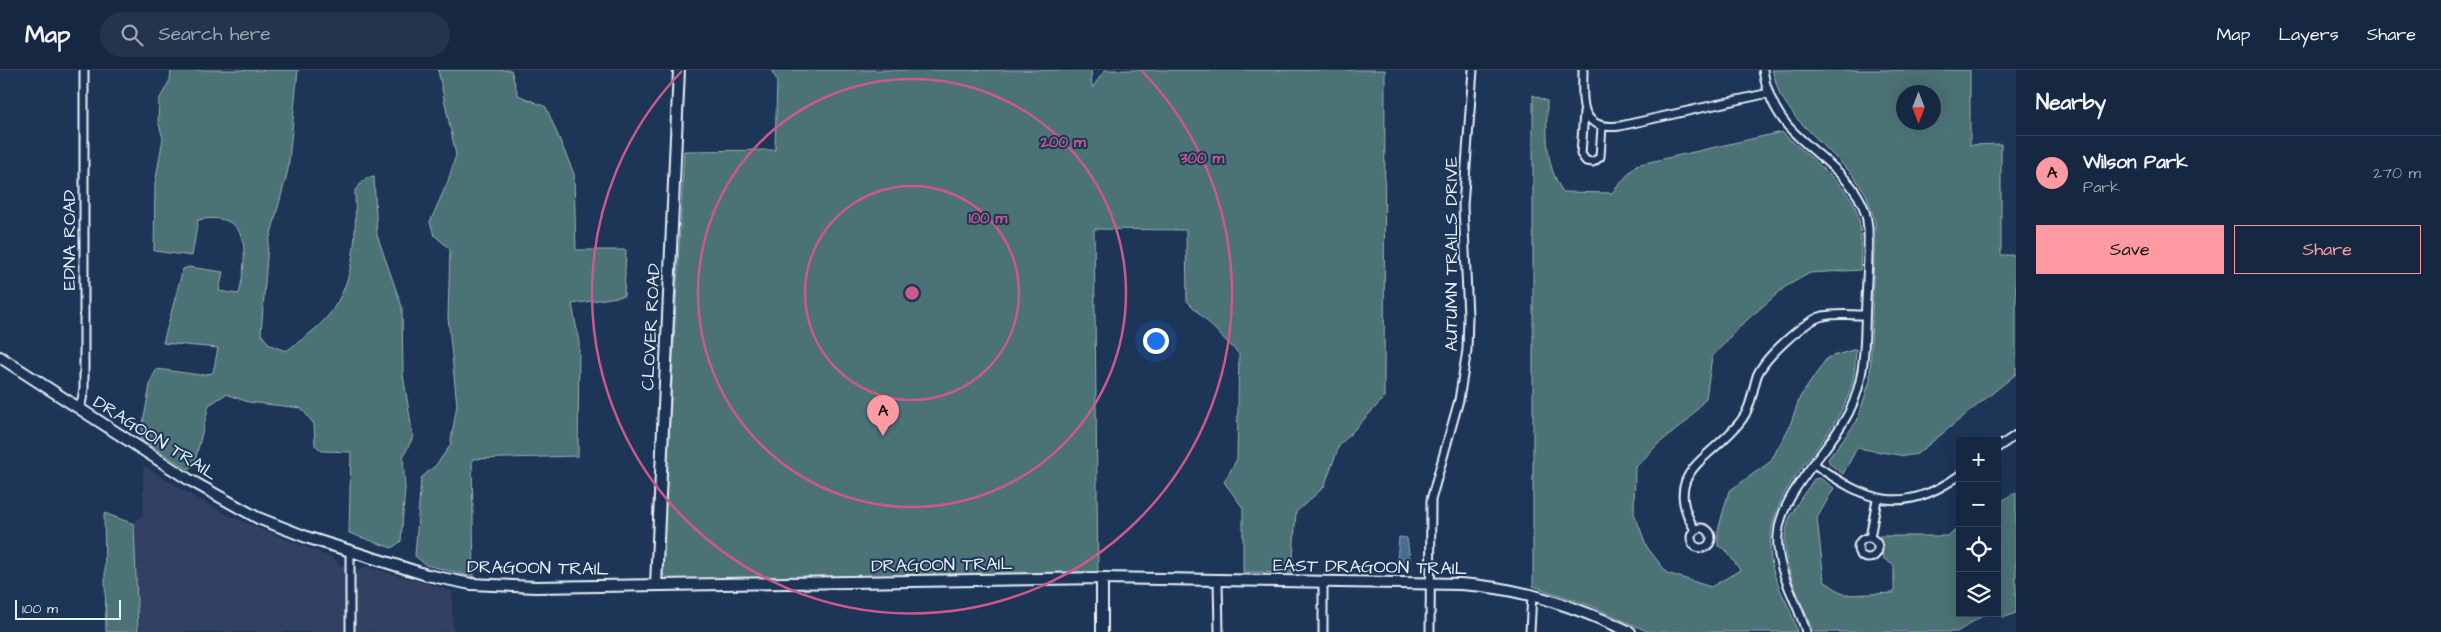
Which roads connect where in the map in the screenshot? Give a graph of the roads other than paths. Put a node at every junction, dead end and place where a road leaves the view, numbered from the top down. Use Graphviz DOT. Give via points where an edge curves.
graph roads {
  1 [pos="84,70"];
  2 [pos="679,70"];
  3 [pos="1473,70"];
  4 [pos="1583,70"];
  5 [pos="1762,70"];
  6 [pos="1769,93"];
  7 [pos="1584,112"];
  8 [pos="1602,126"];
  9 [pos="1865,315"];
  10 [pos="0,357"];
  11 [pos="80,410"];
  12 [pos="2016,435"];
  13 [pos="2001,445"];
  14 [pos="1814,464"];
  15 [pos="1956,478"];
  16 [pos="1877,499"];
  17 [pos="1695,530"];
  18 [pos="1870,538"];
  19 [pos="350,551"];
  20 [pos="1102,578"];
  21 [pos="1218,580"];
  22 [pos="1323,582"];
  23 [pos="1430,583"];
  24 [pos="656,585"];
  25 [pos="1532,594"];
  26 [pos="350,632"];
  27 [pos="1102,632"];
  28 [pos="1219,632"];
  29 [pos="1323,632"];
  30 [pos="1430,632"];
  31 [pos="1530,632"];
  32 [pos="1630,632"];
  33 [pos="1806,632"];
  1 -- 11 [label="street, EDNA ROAD" via="84,389"];
  2 -- 24 [label="street, CLOVER ROAD"];
  3 -- 23 [label="street, AUTUMN TRAILS DRIVE" via="1463,206 1467,350 1459,400 1431,500"];
  4 -- 7 [label="street"];
  5 -- 6 [label="street"];
  6 -- 8 [label="street" via="1620,126"];
  6 -- 9 [label="street" via="1786,124 1849,182 1863,205 1868,228"];
  7 -- 8 [label="street"];
  7 -- 8 [label="street" via="1581,154 1586,160 1594,162 1600,158"];
  9 -- 14 [label="street" via="1859,389 1849,414"];
  9 -- 17 [label="street" via="1835,314 1811,321 1762,367 1744,416 1698,461 1685,480 1682,498"];
  10 -- 11 [label="street, DRAGOON TRAIL"];
  11 -- 19 [label="street, DRAGOON TRAIL" via="225,501 281,527"];
  12 -- 13 [label="street"];
  14 -- 16 [label="street" via="1848,488"];
  14 -- 33 [label="street" via="1784,510 1777,550 1780,566"];
  15 -- 16 [label="street" via="1923,496"];
  16 -- 18 [label="street"];
  19 -- 24 [label="street, DRAGOON TRAIL" via="427,575 472,584 536,587"];
  19 -- 26 [label="street"];
  20 -- 21 [label="street, EAST DRAGOON TRAIL"];
  20 -- 24 [label="street, DRAGOON TRAIL"];
  20 -- 27 [label="street"];
  21 -- 22 [label="street, EAST DRAGOON TRAIL"];
  21 -- 28 [label="street"];
  22 -- 23 [label="street, EAST DRAGOON TRAIL"];
  22 -- 29 [label="street"];
  23 -- 25 [label="street, EAST DRAGOON TRAIL" via="1484,586"];
  23 -- 30 [label="street, AUTUMN TRAILS DRIVE"];
  25 -- 31 [label="street"];
  25 -- 32 [label="street, EAST DRAGOON TRAIL" via="1583,611"];
}
